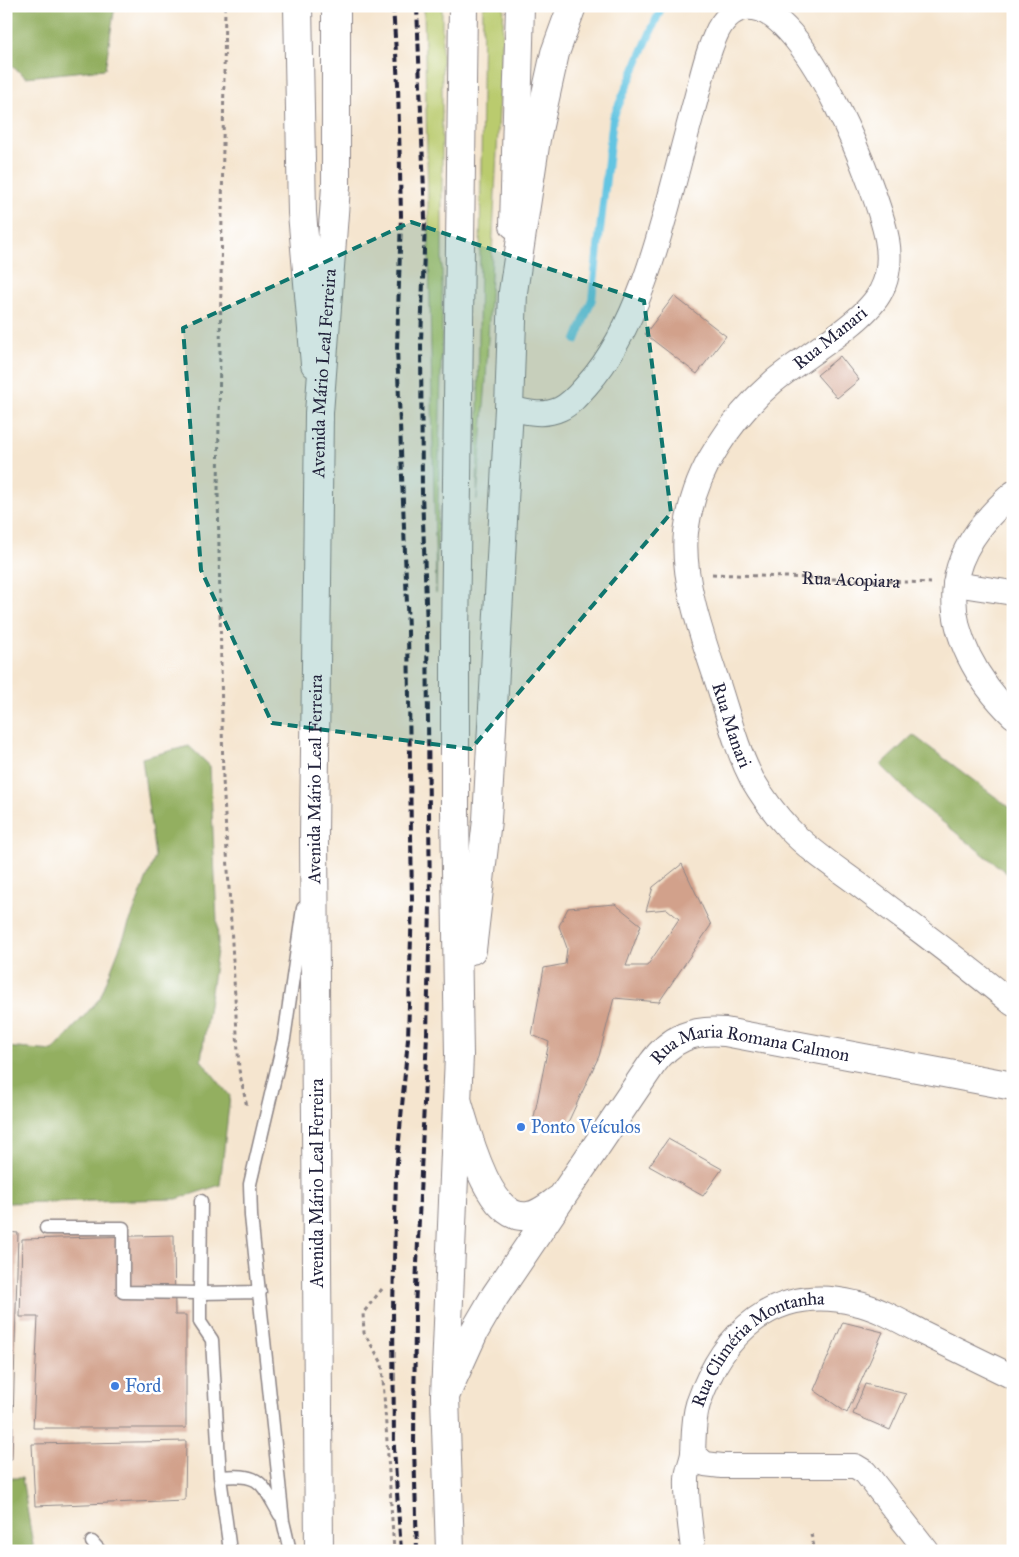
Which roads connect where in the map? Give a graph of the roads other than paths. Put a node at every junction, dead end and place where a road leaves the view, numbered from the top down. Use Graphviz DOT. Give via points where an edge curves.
graph roads {
  1 [pos="298,6"];
  2 [pos="336,6"];
  3 [pos="463,6"];
  4 [pos="520,6"];
  5 [pos="572,6"];
  6 [pos="512,292"];
  7 [pos="509,408"];
  8 [pos="320,413"];
  9 [pos="1013,493"];
  10 [pos="955,584"];
  11 [pos="1013,593"];
  12 [pos="1013,716"];
  13 [pos="314,836"];
  14 [pos="1013,1004"];
  15 [pos="459,1055"];
  16 [pos="1013,1086"];
  17 [pos="458,1103"];
  18 [pos="560,1199"];
  19 [pos="201,1201"];
  20 [pos="46,1228"];
  21 [pos="260,1292"];
  22 [pos="200,1293"];
  23 [pos="1013,1377"];
  24 [pos="445,1396"];
  25 [pos="693,1453"];
  26 [pos="220,1477"];
  27 [pos="283,1521"];
  28 [pos="230,1551"];
  29 [pos="290,1551"];
  30 [pos="320,1551"];
  31 [pos="450,1551"];
  32 [pos="692,1551"];
  33 [pos="927,1551"];
  1 -- 8 [label="main road" via="302,213"];
  2 -- 8 [label="main road, Avenida Mário Leal Ferreira" via="336,187"];
  3 -- 15 [label="main road" via="455,651"];
  4 -- 6 [label="main road"];
  5 -- 6 [label="main road" via="556,53 536,138"];
  6 -- 7 [label="main road"];
  7 -- 14 [label="street, Rua Manari" via="534,414 558,410 575,399 620,341 651,260 718,30 727,17 738,10 750,7 767,12 808,57 842,113 879,212 887,241 888,269 881,292 866,312 774,381 739,415 713,454 693,497 686,536 697,619 738,747 770,806 790,830 822,857"];
  7 -- 15 [label="main road" via="487,820"];
  8 -- 13 [label="main road, Avenida Mário Leal Ferreira"];
  9 -- 10 [label="street" via="981,526 964,554"];
  10 -- 11 [label="street"];
  10 -- 12 [label="street" via="956,620 966,651 982,681"];
  13 -- 21 [label="lane" via="284,1039 250,1184"];
  13 -- 30 [label="main road, Avenida Mário Leal Ferreira"];
  15 -- 17 [label="main road"];
  16 -- 18 [label="main road, Rua Maria Romana Calmon" via="725,1032 690,1033 663,1050"];
  17 -- 18 [label="main road, Rua Maria Romana Calmon" via="492,1196 501,1207 515,1215 528,1216"];
  17 -- 24 [label="main road"];
  18 -- 24 [label="main road, Rua Maria Romana Calmon" via="478,1324"];
  19 -- 22 [label="lane"];
  20 -- 22 [label="lane" via="123,1228 123,1292"];
  21 -- 22 [label="lane"];
  21 -- 27 [label="lane"];
  22 -- 26 [label="lane" via="200,1322 212,1340"];
  23 -- 25 [label="street, Rua Climéria Montanha" via="874,1309 826,1298 798,1299 770,1310 747,1326 725,1349 698,1405 692,1435"];
  24 -- 31 [label="main road"];
  25 -- 32 [label="street, Rua Climéria Montanha" via="687,1478"];
  25 -- 33 [label="street" via="705,1464 722,1466 855,1466 865,1472"];
  26 -- 27 [label="lane" via="243,1475 254,1478 265,1487"];
  26 -- 28 [label="lane"];
  27 -- 29 [label="lane"];
}
